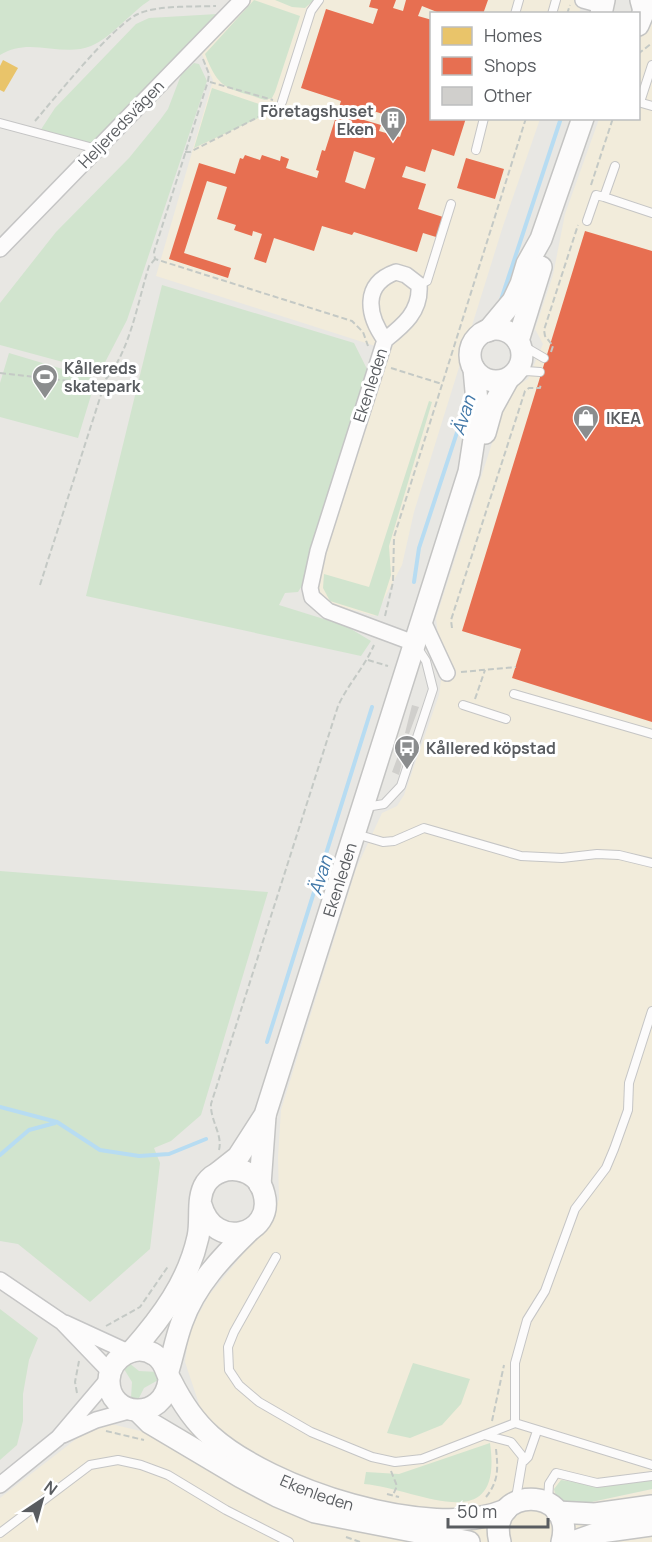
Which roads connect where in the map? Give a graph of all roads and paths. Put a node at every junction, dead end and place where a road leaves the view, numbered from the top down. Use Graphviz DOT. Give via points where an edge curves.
graph roads {
  1 [pos="320,0"];
  2 [pos="239,3"];
  3 [pos="652,43"];
  4 [pos="196,46"];
  5 [pos="640,53"];
  6 [pos="652,65"];
  7 [pos="208,81"];
  8 [pos="640,99"];
  9 [pos="282,102"];
  10 [pos="484,120"];
  11 [pos="525,120"];
  12 [pos="582,120"];
  13 [pos="0,123"];
  14 [pos="27,130"];
  15 [pos="97,149"];
  16 [pos="476,150"];
  17 [pos="185,152"];
  18 [pos="615,166"];
  19 [pos="604,197"];
  20 [pos="451,204"];
  21 [pos="652,213"];
  22 [pos="587,221"];
  23 [pos="541,239"];
  24 [pos="0,249"];
  25 [pos="154,259"];
  26 [pos="419,285"];
  27 [pos="488,330"];
  28 [pos="385,340"];
  29 [pos="519,343"];
  30 [pos="544,358"];
  31 [pos="376,363"];
  32 [pos="474,369"];
  33 [pos="540,372"];
  34 [pos="0,373"];
  35 [pos="510,377"];
  36 [pos="442,384"];
  37 [pos="104,385"];
  38 [pos="469,472"];
  39 [pos="40,585"];
  40 [pos="385,616"];
  41 [pos="422,619"];
  42 [pos="414,643"];
  43 [pos="368,660"];
  44 [pos="388,666"];
  45 [pos="516,667"];
  46 [pos="485,670"];
  47 [pos="447,674"];
  48 [pos="514,694"];
  49 [pos="463,705"];
  50 [pos="472,708"];
  51 [pos="506,719"];
  52 [pos="652,734"];
  53 [pos="363,807"];
  54 [pos="355,834"];
  55 [pos="652,863"];
  56 [pos="652,1011"];
  57 [pos="265,1115"];
  58 [pos="219,1172"];
  59 [pos="260,1185"];
  60 [pos="201,1205"];
  61 [pos="252,1228"];
  62 [pos="276,1257"];
  63 [pos="0,1280"];
  64 [pos="62,1322"];
  65 [pos="130,1351"];
  66 [pos="518,1353"];
  67 [pos="109,1375"];
  68 [pos="169,1376"];
  69 [pos="135,1410"];
  70 [pos="515,1423"];
  71 [pos="492,1424"];
  72 [pos="537,1431"];
  73 [pos="482,1435"];
  74 [pos="58,1438"];
  75 [pos="495,1443"];
  76 [pos="390,1461"];
  77 [pos="524,1461"];
  78 [pos="652,1465"];
  79 [pos="652,1476"];
  80 [pos="0,1485"];
  81 [pos="393,1495"];
  82 [pos="510,1506"];
  83 [pos="652,1506"];
  84 [pos="552,1507"];
  85 [pos="477,1517"];
  86 [pos="652,1525"];
  87 [pos="0,1533"];
  88 [pos="289,1542"];
  89 [pos="469,1542"];
  90 [pos="500,1542"];
  91 [pos="562,1542"];
  92 [pos="573,1542"];
  1 -- 9 [label="lane" via="310,11"];
  2 -- 4 [label="street, Heljeredsvägen"];
  2 -- 14 [label="path" via="137,14 112,36"];
  3 -- 5 [label="path"];
  4 -- 7 [label="path" via="207,68"];
  4 -- 15 [label="street, Heljeredsvägen"];
  6 -- 8 [label="lane"];
  7 -- 9 [label="path"];
  7 -- 17 [label="path"];
  9 -- 17 [label="path"];
  10 -- 16 [label="lane"];
  11 -- 36 [label="path"];
  12 -- 23 [label="street, Ekenleden"];
  13 -- 14 [label="lane"];
  14 -- 15 [label="lane"];
  15 -- 24 [label="street, Heljeredsvägen"];
  17 -- 25 [label="path"];
  18 -- 19 [label="lane"];
  19 -- 21 [label="lane"];
  19 -- 22 [label="lane" via="596,195"];
  20 -- 26 [label="lane" via="427,280"];
  23 -- 27 [label="street, Ekenleden" via="513,301"];
  23 -- 29 [label="street, Ekenleden" via="542,265"];
  25 -- 31 [label="path" via="352,321 366,339 368,360"];
  25 -- 37 [label="path" via="123,352"];
  26 -- 28 [label="street, Ekenleden" via="420,297 414,312"];
  26 -- 28 [label="street, Ekenleden" via="396,272 379,281 370,309"];
  27 -- 29 [label="street" via="508,332"];
  27 -- 32 [label="street, Ekenleden" via="472,346"];
  28 -- 31 [label="street, Ekenleden"];
  29 -- 30 [label="lane"];
  29 -- 35 [label="street, Ekenleden" via="522,359"];
  31 -- 36 [label="path"];
  31 -- 42 [label="street, Ekenleden" via="310,575 310,588 328,611"];
  32 -- 35 [label="street" via="493,381"];
  32 -- 38 [label="street, Ekenleden" via="478,413"];
  33 -- 35 [label="lane" via="526,371"];
  34 -- 37 [label="path"];
  35 -- 38 [label="street, Ekenleden" via="492,408"];
  36 -- 40 [label="path" via="394,537 393,582"];
  37 -- 39 [label="path"];
  38 -- 41 [label="street, Ekenleden"];
  41 -- 42 [label="street, Ekenleden"];
  41 -- 47 [label="street"];
  42 -- 53 [label="street, Ekenleden"];
  42 -- 53 [label="lane" via="426,661 434,689 401,786 384,804"];
  43 -- 44 [label="path"];
  45 -- 46 [label="path"];
  46 -- 47 [label="path"];
  46 -- 50 [label="path"];
  48 -- 52 [label="lane"];
  49 -- 50 [label="lane"];
  50 -- 51 [label="lane"];
  53 -- 54 [label="street, Ekenleden"];
  54 -- 55 [label="lane" via="383,842 424,828 521,856 619,855"];
  54 -- 57 [label="street, Ekenleden"];
  56 -- 66 [label="lane" via="629,1083 628,1110 614,1149 606,1168 575,1209 545,1291 527,1320"];
  57 -- 58 [label="street, Ekenleden" via="238,1157"];
  57 -- 59 [label="street, Ekenleden"];
  58 -- 59 [label="street" via="247,1172"];
  58 -- 60 [label="street" via="203,1189"];
  59 -- 61 [label="street" via="265,1203"];
  60 -- 61 [label="street" via="203,1215 216,1229 234,1234"];
  60 -- 65 [label="street" via="199,1236 176,1294 157,1323"];
  61 -- 68 [label="street" via="205,1279 182,1322"];
  62 -- 76 [label="lane" via="234,1332 228,1347 229,1370 259,1402 311,1432"];
  63 -- 64 [label="street"];
  64 -- 65 [label="street"];
  64 -- 67 [label="street"];
  65 -- 67 [label="street" via="116,1360"];
  65 -- 68 [label="street, Ekenleden" via="154,1354"];
  66 -- 70 [label="lane"];
  66 -- 71 [label="path" via="505,1361"];
  67 -- 69 [label="street, Ekenleden" via="115,1399"];
  67 -- 74 [label="street"];
  68 -- 69 [label="street" via="160,1402 146,1410"];
  68 -- 85 [label="street, Ekenleden" via="195,1421 210,1436 267,1473 325,1497 375,1510 425,1520"];
  69 -- 74 [label="street" via="96,1420"];
  69 -- 89 [label="street, Ekenleden" via="241,1477 315,1512"];
  70 -- 72 [label="lane"];
  70 -- 73 [label="lane"];
  72 -- 77 [label="lane"];
  72 -- 78 [label="lane"];
  73 -- 76 [label="lane" via="422,1459"];
  73 -- 77 [label="lane" via="511,1442"];
  74 -- 80 [label="street"];
  75 -- 85 [label="path" via="495,1484 480,1505"];
  76 -- 81 [label="path" via="397,1486"];
  77 -- 82 [label="lane"];
  79 -- 84 [label="lane" via="597,1483 556,1473 549,1484"];
  82 -- 84 [label="street, Ekenleden" via="531,1498"];
  82 -- 85 [label="street, Ekenleden"];
  82 -- 90 [label="street" via="499,1526"];
  83 -- 84 [label="street" via="595,1514"];
  84 -- 91 [label="street" via="564,1528"];
  86 -- 92 [label="street" via="601,1532"];
  87 -- 88 [label="lane" via="90,1465 118,1460 168,1475"];
}
